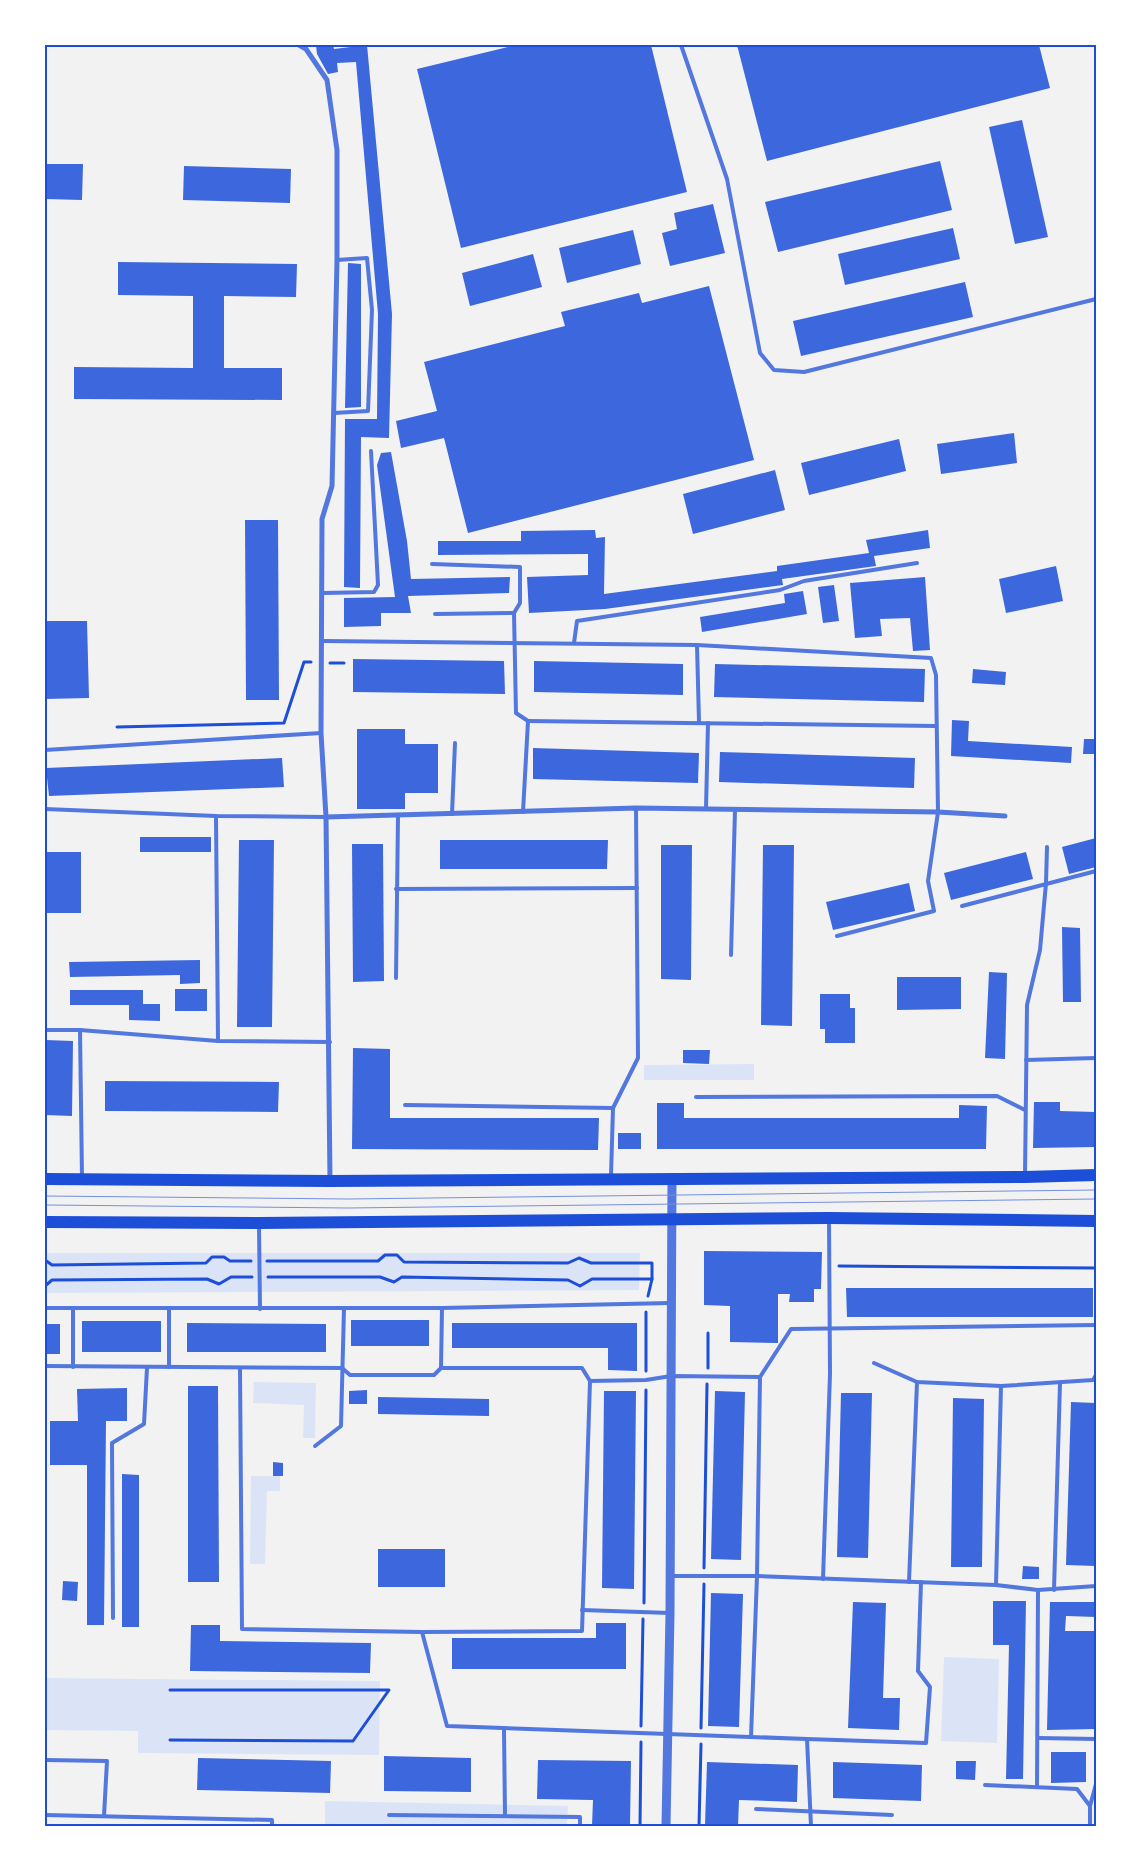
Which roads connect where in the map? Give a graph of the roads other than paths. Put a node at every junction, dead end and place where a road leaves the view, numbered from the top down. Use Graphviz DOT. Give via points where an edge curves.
graph roads {
  1 [pos="299,45"];
  2 [pos="681,45"];
  3 [pos="306,47"];
  4 [pos="338,260"];
  5 [pos="1096,299"];
  6 [pos="334,413"];
  7 [pos="371,451"];
  8 [pos="917,563"];
  9 [pos="432,564"];
  10 [pos="323,593"];
  11 [pos="514,613"];
  12 [pos="435,614"];
  13 [pos="323,641"];
  14 [pos="514,643"];
  15 [pos="574,643"];
  16 [pos="697,645"];
  17 [pos="528,721"];
  18 [pos="699,722"];
  19 [pos="708,723"];
  20 [pos="936,726"];
  21 [pos="321,733"];
  22 [pos="455,743"];
  23 [pos="45,750"];
  24 [pos="636,808"];
  25 [pos="45,809"];
  26 [pos="706,809"];
  27 [pos="735,810"];
  28 [pos="523,812"];
  29 [pos="938,812"];
  30 [pos="452,814"];
  31 [pos="216,816"];
  32 [pos="398,816"];
  33 [pos="1005,816"];
  34 [pos="326,817"];
  35 [pos="1047,847"];
  36 [pos="1096,870"];
  37 [pos="1046,883"];
  38 [pos="637,888"];
  39 [pos="396,889"];
  40 [pos="962,906"];
  41 [pos="837,936"];
  42 [pos="731,955"];
  43 [pos="396,978"];
  44 [pos="45,1030"];
  45 [pos="80,1030"];
  46 [pos="218,1041"];
  47 [pos="330,1042"];
  48 [pos="1096,1058"];
  49 [pos="1026,1060"];
  50 [pos="696,1097"];
  51 [pos="405,1105"];
  52 [pos="613,1108"];
  53 [pos="1025,1110"];
  54 [pos="1096,1175"];
  55 [pos="1025,1177"];
  56 [pos="672,1178"];
  57 [pos="45,1179"];
  58 [pos="82,1179"];
  59 [pos="611,1179"];
  60 [pos="330,1181"];
  61 [pos="672,1218"];
  62 [pos="829,1218"];
  63 [pos="1096,1221"];
  64 [pos="45,1222"];
  65 [pos="259,1223"];
  66 [pos="670,1304"];
  67 [pos="45,1308"];
  68 [pos="73,1308"];
  69 [pos="169,1308"];
  70 [pos="344,1308"];
  71 [pos="442,1308"];
  72 [pos="260,1309"];
  73 [pos="1096,1325"];
  74 [pos="829,1328"];
  75 [pos="874,1363"];
  76 [pos="45,1366"];
  77 [pos="73,1367"];
  78 [pos="169,1367"];
  79 [pos="147,1368"];
  80 [pos="240,1368"];
  81 [pos="342,1368"];
  82 [pos="441,1368"];
  83 [pos="1096,1375"];
  84 [pos="670,1376"];
  85 [pos="760,1376"];
  86 [pos="590,1381"];
  87 [pos="916,1382"];
  88 [pos="1060,1384"];
  89 [pos="1001,1386"];
  90 [pos="315,1446"];
  91 [pos="670,1576"];
  92 [pos="757,1576"];
  93 [pos="823,1579"];
  94 [pos="909,1582"];
  95 [pos="921,1582"];
  96 [pos="996,1585"];
  97 [pos="1096,1586"];
  98 [pos="1038,1590"];
  99 [pos="1054,1590"];
  100 [pos="582,1610"];
  101 [pos="670,1613"];
  102 [pos="113,1618"];
  103 [pos="422,1632"];
  104 [pos="504,1730"];
  105 [pos="668,1736"];
  106 [pos="752,1737"];
  107 [pos="1038,1738"];
  108 [pos="807,1740"];
  109 [pos="1096,1740"];
  110 [pos="45,1760"];
  111 [pos="1096,1784"];
  112 [pos="985,1785"];
  113 [pos="1037,1787"];
  114 [pos="1090,1806"];
  115 [pos="756,1809"];
  116 [pos="811,1810"];
  117 [pos="45,1815"];
  118 [pos="389,1815"];
  119 [pos="892,1815"];
  120 [pos="104,1816"];
  121 [pos="505,1816"];
  122 [pos="272,1826"];
  123 [pos="580,1826"];
  124 [pos="666,1826"];
  125 [pos="811,1826"];
  126 [pos="1090,1826"];
  1 -- 3 [label="street"];
  2 -- 5 [label="lane" via="727,179 760,353 774,370 804,372"];
  3 -- 4 [label="street" via="327,80 337,150"];
  4 -- 6 [label="street"];
  4 -- 6 [label="lane" via="367,258 372,310 368,411"];
  6 -- 10 [label="street" via="332,486 322,519"];
  7 -- 10 [label="lane" via="378,585 374,592"];
  8 -- 15 [label="lane" via="804,581 780,590 577,621"];
  9 -- 11 [label="lane" via="520,567 520,603"];
  10 -- 13 [label="street"];
  11 -- 12 [label="lane"];
  11 -- 14 [label="lane"];
  13 -- 14 [label="lane"];
  13 -- 21 [label="street"];
  14 -- 15 [label="lane"];
  14 -- 17 [label="lane" via="516,713"];
  15 -- 16 [label="lane"];
  16 -- 18 [label="lane"];
  16 -- 20 [label="lane" via="931,658 936,675"];
  17 -- 18 [label="lane"];
  17 -- 28 [label="lane"];
  18 -- 19 [label="lane"];
  19 -- 20 [label="lane"];
  19 -- 26 [label="lane"];
  20 -- 29 [label="lane"];
  21 -- 23 [label="lane"];
  21 -- 34 [label="street"];
  22 -- 30 [label="lane"];
  24 -- 26 [label="street"];
  24 -- 28 [label="street"];
  24 -- 38 [label="lane"];
  25 -- 31 [label="lane"];
  26 -- 27 [label="street"];
  27 -- 29 [label="street"];
  27 -- 42 [label="lane"];
  28 -- 30 [label="street"];
  29 -- 33 [label="street"];
  29 -- 41 [label="lane" via="928,881 934,911"];
  30 -- 32 [label="street"];
  31 -- 34 [label="lane"];
  31 -- 46 [label="lane"];
  32 -- 34 [label="street"];
  32 -- 39 [label="lane"];
  34 -- 47 [label="street"];
  35 -- 37 [label="lane"];
  36 -- 37 [label="lane"];
  37 -- 40 [label="lane"];
  37 -- 49 [label="lane" via="1040,950 1027,1005"];
  38 -- 39 [label="lane"];
  38 -- 52 [label="lane" via="638,1058"];
  39 -- 43 [label="lane"];
  44 -- 45 [label="lane"];
  45 -- 46 [label="lane"];
  45 -- 58 [label="lane"];
  46 -- 47 [label="lane"];
  47 -- 60 [label="street"];
  48 -- 49 [label="lane"];
  49 -- 53 [label="lane"];
  50 -- 53 [label="lane" via="997,1096"];
  51 -- 52 [label="lane"];
  52 -- 59 [label="lane"];
  53 -- 55 [label="lane"];
  54 -- 55 [label="highway"];
  55 -- 56 [label="highway"];
  56 -- 59 [label="highway"];
  56 -- 61 [label="street"];
  57 -- 58 [label="highway"];
  58 -- 60 [label="highway"];
  59 -- 60 [label="highway"];
  61 -- 62 [label="highway"];
  61 -- 65 [label="highway"];
  61 -- 66 [label="street"];
  62 -- 63 [label="highway"];
  62 -- 74 [label="lane"];
  64 -- 65 [label="highway"];
  65 -- 72 [label="lane"];
  66 -- 71 [label="lane"];
  66 -- 84 [label="street"];
  67 -- 68 [label="lane"];
  68 -- 69 [label="lane"];
  68 -- 77 [label="lane"];
  69 -- 72 [label="lane"];
  69 -- 78 [label="lane"];
  70 -- 71 [label="lane"];
  70 -- 72 [label="lane"];
  70 -- 81 [label="lane"];
  71 -- 82 [label="lane"];
  73 -- 74 [label="lane"];
  74 -- 85 [label="lane" via="791,1329"];
  74 -- 93 [label="lane"];
  75 -- 87 [label="lane"];
  76 -- 77 [label="lane"];
  77 -- 79 [label="lane"];
  78 -- 79 [label="lane"];
  78 -- 80 [label="lane"];
  79 -- 102 [label="lane" via="144,1424 112,1444"];
  80 -- 81 [label="lane"];
  80 -- 103 [label="lane" via="242,1629"];
  81 -- 82 [label="lane" via="350,1375 434,1375"];
  81 -- 90 [label="lane" via="341,1426"];
  82 -- 86 [label="lane" via="582,1368"];
  83 -- 88 [label="lane" via="1093,1380"];
  84 -- 85 [label="lane"];
  84 -- 86 [label="lane"];
  84 -- 91 [label="street"];
  85 -- 92 [label="lane"];
  86 -- 100 [label="lane"];
  87 -- 89 [label="lane"];
  87 -- 94 [label="lane"];
  88 -- 89 [label="lane"];
  88 -- 99 [label="lane"];
  89 -- 96 [label="lane"];
  91 -- 92 [label="lane"];
  91 -- 101 [label="street"];
  92 -- 93 [label="lane"];
  92 -- 106 [label="lane"];
  93 -- 94 [label="lane"];
  94 -- 95 [label="lane"];
  95 -- 96 [label="lane"];
  95 -- 108 [label="lane" via="918,1671 930,1687 926,1743"];
  96 -- 98 [label="lane"];
  97 -- 99 [label="lane"];
  98 -- 99 [label="lane"];
  98 -- 107 [label="lane"];
  100 -- 101 [label="lane"];
  100 -- 103 [label="lane" via="582,1631"];
  101 -- 105 [label="street"];
  103 -- 104 [label="lane" via="448,1726"];
  104 -- 105 [label="lane"];
  104 -- 121 [label="lane"];
  105 -- 106 [label="lane"];
  105 -- 124 [label="street"];
  106 -- 108 [label="lane"];
  107 -- 109 [label="lane"];
  107 -- 113 [label="lane"];
  108 -- 116 [label="lane"];
  110 -- 120 [label="lane" via="106,1761"];
  111 -- 114 [label="lane"];
  112 -- 113 [label="lane"];
  113 -- 114 [label="lane" via="1077,1789"];
  114 -- 126 [label="lane"];
  115 -- 116 [label="lane"];
  116 -- 119 [label="lane"];
  116 -- 125 [label="lane"];
  117 -- 120 [label="lane"];
  118 -- 121 [label="lane"];
  120 -- 122 [label="lane" via="272,1820"];
  121 -- 123 [label="lane" via="580,1817"];
}
